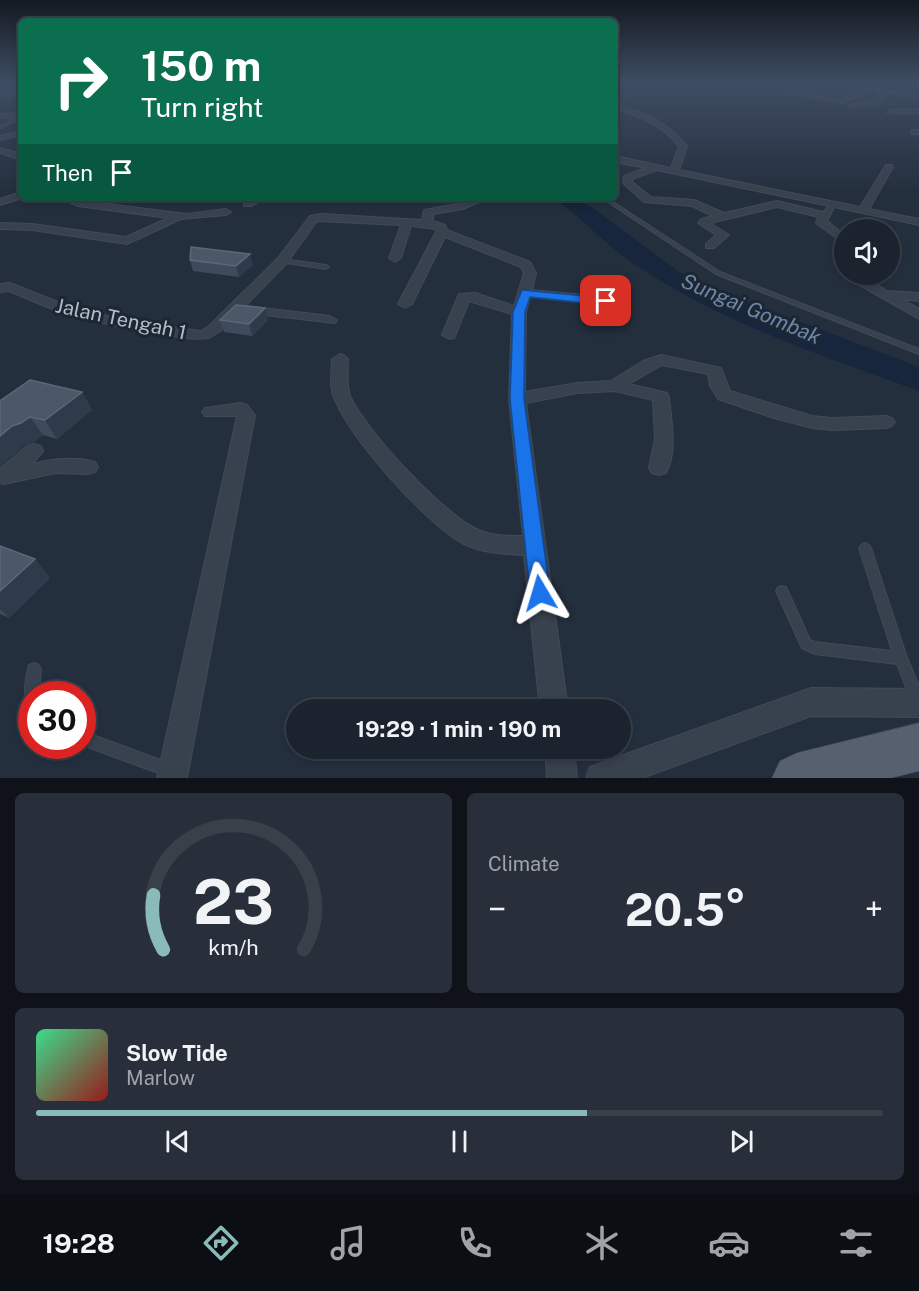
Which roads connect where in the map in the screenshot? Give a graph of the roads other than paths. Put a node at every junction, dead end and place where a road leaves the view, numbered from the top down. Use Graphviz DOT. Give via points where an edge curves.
graph roads {
  1 [pos="12,119"];
  2 [pos="649,119"];
  3 [pos="0,127"];
  4 [pos="18,134"];
  5 [pos="0,138"];
  6 [pos="0,150"];
  7 [pos="18,157"];
  8 [pos="618,160"];
  9 [pos="889,167"];
  10 [pos="656,168"];
  11 [pos="674,171"];
  12 [pos="18,196"];
  13 [pos="74,201"];
  14 [pos="254,201"];
  15 [pos="427,201"];
  16 [pos="475,201"];
  17 [pos="609,201"];
  18 [pos="0,202"];
  19 [pos="248,204"];
  20 [pos="834,204"];
  21 [pos="863,210"];
  22 [pos="226,212"];
  23 [pos="824,215"];
  24 [pos="180,216"];
  25 [pos="428,217"];
  26 [pos="724,217"];
  27 [pos="407,222"];
  28 [pos="919,222"];
  29 [pos="0,226"];
  30 [pos="442,232"];
  31 [pos="834,232"];
  32 [pos="710,246"];
  33 [pos="395,258"];
  34 [pos="282,261"];
  35 [pos="326,267"];
  36 [pos="869,285"];
  37 [pos="2,287"];
  38 [pos="526,293"];
  39 [pos="884,293"];
  40 [pos="919,297"];
  41 [pos="606,301"];
  42 [pos="405,304"];
  43 [pos="232,309"];
  44 [pos="519,312"];
  45 [pos="919,315"];
  46 [pos="330,320"];
  47 [pos="449,335"];
  48 [pos="919,352"];
  49 [pos="340,359"];
  50 [pos="615,386"];
  51 [pos="517,399"];
  52 [pos="211,412"];
  53 [pos="886,422"];
  54 [pos="34,451"];
  55 [pos="88,467"];
  56 [pos="659,468"];
  57 [pos="2,478"];
  58 [pos="535,546"];
  59 [pos="865,548"];
  60 [pos="782,591"];
  61 [pos="901,658"];
  62 [pos="34,669"];
  63 [pos="33,681"];
  64 [pos="553,699"];
  65 [pos="919,703"];
  66 [pos="96,744"];
  67 [pos="919,747"];
  68 [pos="560,759"];
  69 [pos="173,775"];
  70 [pos="562,778"];
  71 [pos="602,778"];
  72 [pos="797,778"];
  1 -- 3 [label="lane"];
  2 -- 11 [label="street" via="674,133 683,146"];
  4 -- 5 [label="street"];
  6 -- 7 [label="street"];
  8 -- 10 [label="street"];
  9 -- 21 [label="street"];
  10 -- 11 [label="street"];
  10 -- 26 [label="street" via="627,178 628,183 648,200 694,203"];
  11 -- 20 [label="street"];
  12 -- 18 [label="street"];
  13 -- 24 [label="street"];
  14 -- 19 [label="street"];
  15 -- 25 [label="street"];
  16 -- 25 [label="street"];
  17 -- 48 [label="lane" via="718,273"];
  20 -- 21 [label="street"];
  20 -- 23 [label="street"];
  21 -- 28 [label="street"];
  22 -- 24 [label="street"];
  23 -- 26 [label="street" via="777,204"];
  23 -- 31 [label="street" via="821,222"];
  24 -- 29 [label="street" via="127,241"];
  25 -- 27 [label="street"];
  25 -- 30 [label="street"];
  26 -- 32 [label="street" via="703,223 723,235"];
  27 -- 33 [label="street"];
  27 -- 34 [label="street" via="314,218"];
  30 -- 38 [label="street" via="526,265 530,273"];
  30 -- 42 [label="street"];
  34 -- 35 [label="lane"];
  34 -- 43 [label="street"];
  36 -- 39 [label="street"];
  37 -- 43 [label="street, Jalan Tengah 1" via="69,311 142,328 204,335"];
  38 -- 41 [label="street"];
  38 -- 44 [label="street"];
  39 -- 40 [label="street"];
  39 -- 45 [label="street"];
  43 -- 46 [label="street"];
  44 -- 47 [label="street" via="464,297"];
  44 -- 51 [label="street"];
  49 -- 58 [label="street" via="341,394 354,418 418,494 448,522 472,537 504,545"];
  50 -- 51 [label="street" via="577,388"];
  50 -- 53 [label="street" via="661,360 716,371 724,396 780,414 822,423"];
  50 -- 56 [label="street" via="661,397 664,439"];
  51 -- 58 [label="street"];
  52 -- 69 [label="street" via="241,409 246,415"];
  54 -- 57 [label="street"];
  55 -- 57 [label="street" via="55,466"];
  58 -- 64 [label="street"];
  59 -- 61 [label="lane"];
  60 -- 61 [label="lane" via="806,644"];
  61 -- 65 [label="lane"];
  62 -- 63 [label="lane"];
  65 -- 71 [label="street" via="811,702"];
  66 -- 69 [label="lane"];
  67 -- 72 [label="main road"];
  68 -- 70 [label="street"];
}
